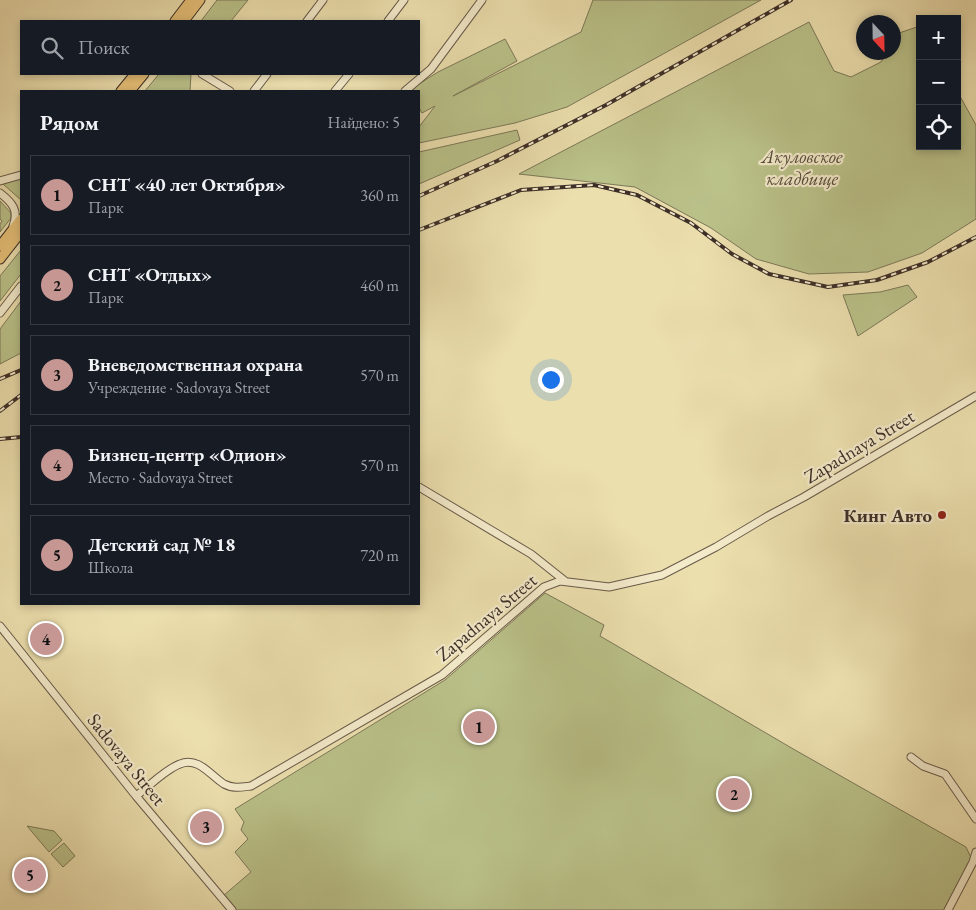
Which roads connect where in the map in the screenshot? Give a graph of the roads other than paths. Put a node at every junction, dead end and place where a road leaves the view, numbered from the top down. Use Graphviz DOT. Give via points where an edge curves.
graph roads {
  1 [pos="191,0"];
  2 [pos="200,0"];
  3 [pos="323,0"];
  4 [pos="404,0"];
  5 [pos="482,0"];
  6 [pos="176,20"];
  7 [pos="185,20"];
  8 [pos="308,20"];
  9 [pos="389,20"];
  10 [pos="134,75"];
  11 [pos="143,75"];
  12 [pos="204,75"];
  13 [pos="266,75"];
  14 [pos="348,75"];
  15 [pos="122,90"];
  16 [pos="131,90"];
  17 [pos="228,90"];
  18 [pos="255,90"];
  19 [pos="337,90"];
  20 [pos="406,90"];
  21 [pos="20,175"];
  22 [pos="0,181"];
  23 [pos="0,194"];
  24 [pos="17,231"];
  25 [pos="0,246"];
  26 [pos="0,259"];
  27 [pos="20,287"];
  28 [pos="0,313"];
  29 [pos="976,396"];
  30 [pos="420,488"];
  31 [pos="566,582"];
  32 [pos="0,626"];
  33 [pos="911,757"];
  34 [pos="136,796"];
  35 [pos="976,819"];
  36 [pos="976,852"];
  37 [pos="232,910"];
  38 [pos="948,910"];
  1 -- 6 [label="main road"];
  2 -- 7 [label="main road"];
  3 -- 8 [label="street"];
  4 -- 9 [label="street"];
  5 -- 20 [label="street" via="431,69"];
  10 -- 15 [label="main road"];
  11 -- 16 [label="main road"];
  12 -- 17 [label="street"];
  13 -- 18 [label="street"];
  14 -- 19 [label="street"];
  21 -- 22 [label="street"];
  23 -- 24 [label="street" via="15,211"];
  24 -- 25 [label="main road"];
  24 -- 26 [label="main road"];
  27 -- 28 [label="street"];
  29 -- 31 [label="street, Zapadnaya Street" via="804,497 662,575 609,587"];
  30 -- 31 [label="street" via="531,554"];
  31 -- 34 [label="street, Zapadnaya Street" via="544,587 442,676 251,786 237,788 197,763 183,762"];
  32 -- 34 [label="street, Sadovaya Street"];
  33 -- 35 [label="street" via="923,766 945,774"];
  34 -- 37 [label="street, Sadovaya Street"];
  36 -- 38 [label="street"];
}
